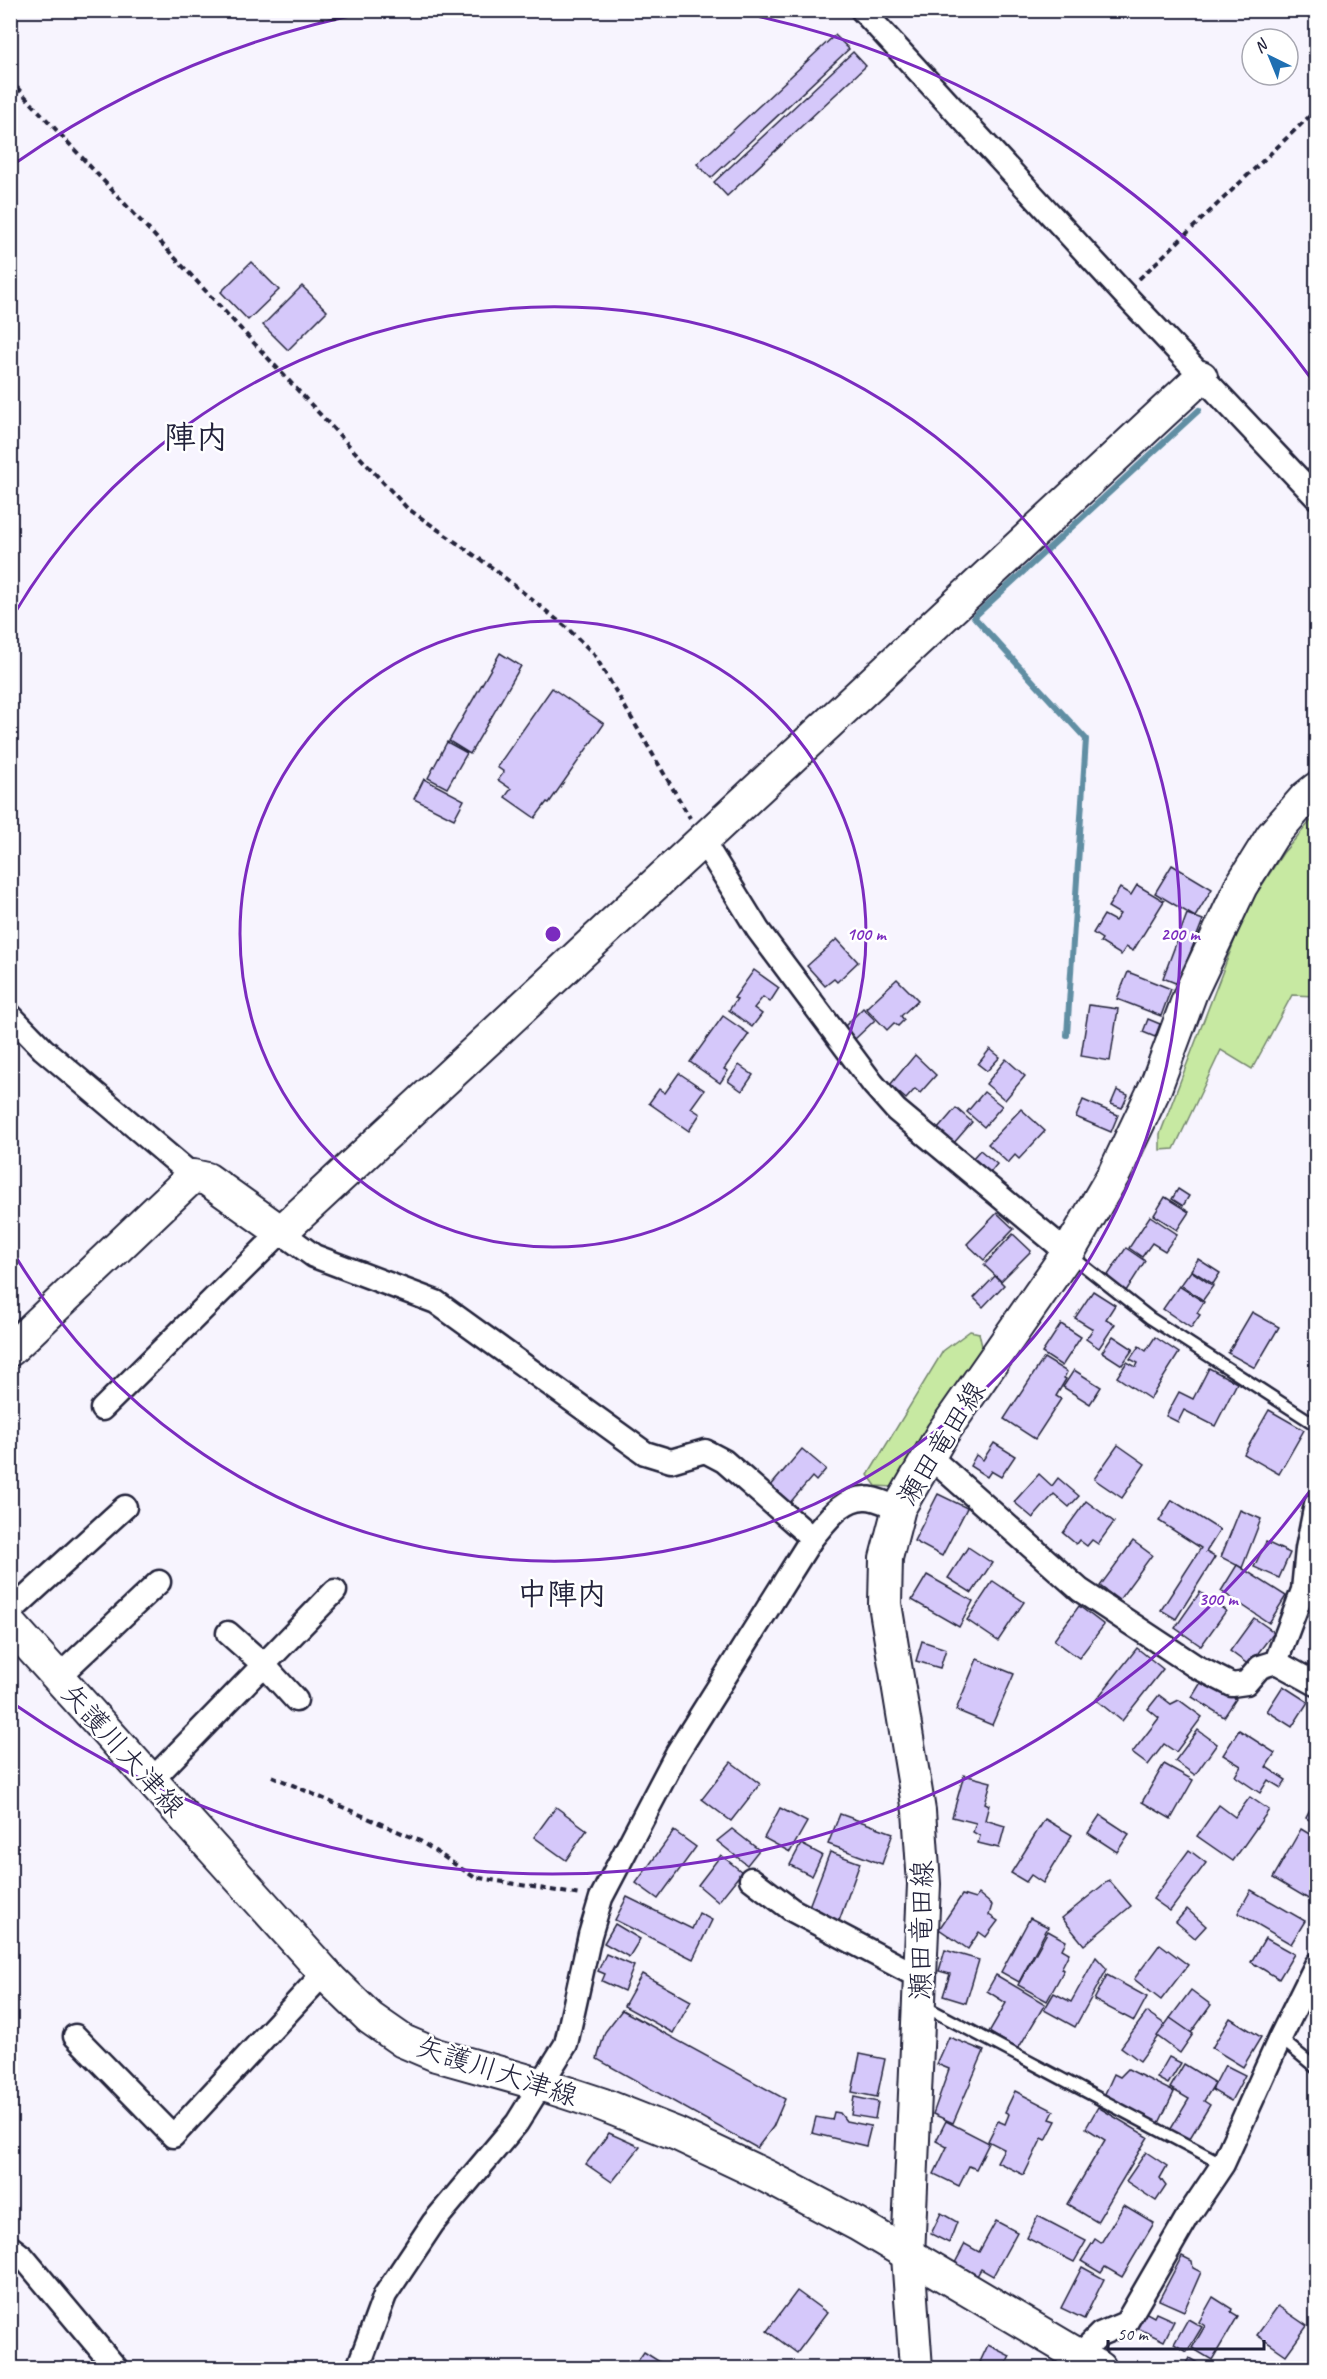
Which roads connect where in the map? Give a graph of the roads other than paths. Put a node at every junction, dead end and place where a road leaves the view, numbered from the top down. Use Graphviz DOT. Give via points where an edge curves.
graph roads {
  1 [pos="862,10"];
  2 [pos="1201,377"];
  3 [pos="1317,497"];
  4 [pos="1317,789"];
  5 [pos="703,841"];
  6 [pos="10,1015"];
  7 [pos="193,1176"];
  8 [pos="281,1232"];
  9 [pos="1068,1253"];
  10 [pos="10,1350"];
  11 [pos="102,1409"];
  12 [pos="1317,1425"];
  13 [pos="929,1456"];
  14 [pos="1317,1504"];
  15 [pos="125,1507"];
  16 [pos="899,1508"];
  17 [pos="812,1538"];
  18 [pos="159,1582"];
  19 [pos="335,1591"];
  20 [pos="10,1612"];
  21 [pos="10,1624"];
  22 [pos="228,1633"];
  23 [pos="1276,1662"];
  24 [pos="264,1665"];
  25 [pos="58,1677"];
  26 [pos="1317,1684"];
  27 [pos="297,1700"];
  28 [pos="151,1780"];
  29 [pos="751,1879"];
  30 [pos="1317,1965"];
  31 [pos="324,1972"];
  32 [pos="921,1991"];
  33 [pos="75,2036"];
  34 [pos="1280,2038"];
  35 [pos="1317,2068"];
  36 [pos="543,2085"];
  37 [pos="1223,2164"];
  38 [pos="10,2247"];
  39 [pos="908,2256"];
  40 [pos="1087,2363"];
  41 [pos="116,2368"];
  42 [pos="358,2368"];
  43 [pos="916,2368"];
  1 -- 2 [label="street"];
  2 -- 3 [label="street"];
  2 -- 5 [label="main road"];
  4 -- 9 [label="main road, 瀬田竜田線" via="1272,836 1241,886 1191,992 1156,1086 1115,1172"];
  5 -- 8 [label="main road"];
  5 -- 9 [label="street" via="758,930 888,1101"];
  6 -- 7 [label="street"];
  7 -- 8 [label="main road" via="207,1179"];
  7 -- 10 [label="main road"];
  8 -- 11 [label="street"];
  8 -- 17 [label="street" via="314,1256 436,1302 645,1453 670,1461 705,1451 724,1461"];
  9 -- 12 [label="lane" via="1150,1318"];
  9 -- 13 [label="main road, 瀬田竜田線"];
  13 -- 16 [label="main road, 瀬田竜田線"];
  13 -- 23 [label="street" via="1080,1590 1195,1666 1232,1685 1246,1683 1260,1667"];
  14 -- 23 [label="street" via="1303,1590"];
  15 -- 20 [label="street"];
  16 -- 17 [label="street" via="865,1498 843,1505"];
  16 -- 32 [label="main road, 瀬田竜田線" via="886,1558 885,1604 919,1811 924,1884"];
  17 -- 36 [label="street" via="677,1753 601,1898 566,2044"];
  18 -- 25 [label="street"];
  19 -- 24 [label="street"];
  21 -- 25 [label="main road, 矢護川大津線"];
  22 -- 24 [label="street"];
  23 -- 26 [label="street"];
  24 -- 27 [label="street"];
  24 -- 28 [label="street"];
  25 -- 28 [label="main road, 矢護川大津線"];
  28 -- 31 [label="main road, 矢護川大津線"];
  29 -- 32 [label="street" via="792,1910"];
  30 -- 34 [label="street"];
  31 -- 33 [label="street" via="173,2136"];
  31 -- 36 [label="main road, 矢護川大津線" via="370,2018 403,2041 436,2055"];
  32 -- 37 [label="lane"];
  32 -- 39 [label="main road, 瀬田竜田線"];
  34 -- 35 [label="lane"];
  34 -- 37 [label="street"];
  36 -- 39 [label="main road, 矢護川大津線" via="677,2134 857,2224"];
  36 -- 42 [label="street" via="517,2123 433,2223 385,2295"];
  37 -- 40 [label="street" via="1126,2323 1100,2334"];
  38 -- 41 [label="street" via="23,2257"];
  39 -- 40 [label="main road, 矢護川大津線"];
  39 -- 43 [label="main road"];
}
